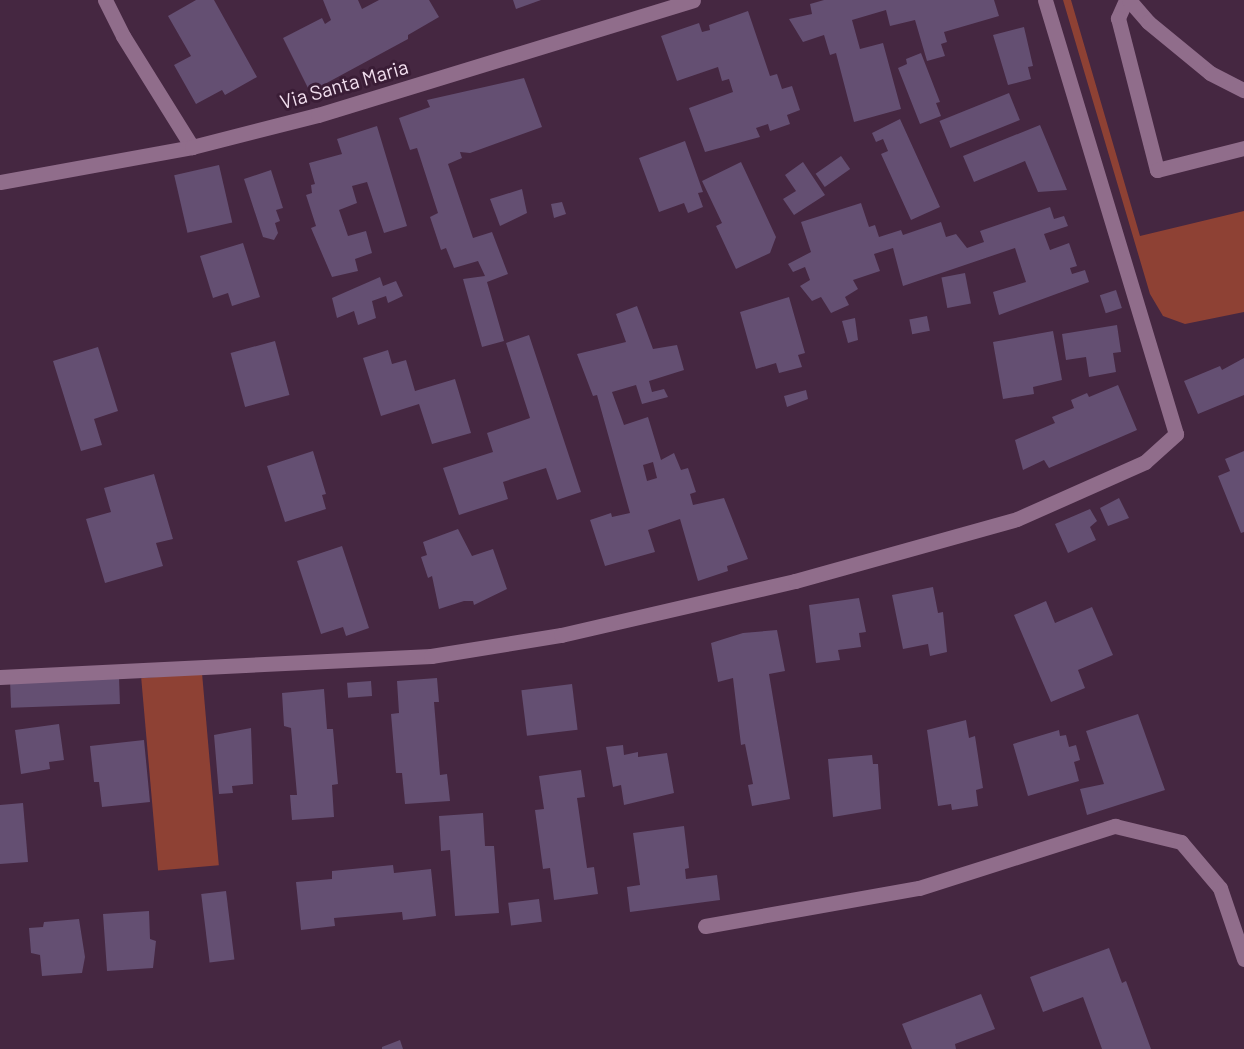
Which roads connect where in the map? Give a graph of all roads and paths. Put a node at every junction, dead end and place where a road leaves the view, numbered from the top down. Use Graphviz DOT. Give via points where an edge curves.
graph roads {
  1 [pos="105,0"];
  2 [pos="693,0"];
  3 [pos="1045,0"];
  4 [pos="1128,0"];
  5 [pos="674,2"];
  6 [pos="1244,90"];
  7 [pos="192,147"];
  8 [pos="1244,148"];
  9 [pos="0,182"];
  10 [pos="0,677"];
  11 [pos="705,926"];
  12 [pos="1244,959"];
  1 -- 7 [label="street"];
  2 -- 5 [label="street, Via Santa Maria"];
  3 -- 10 [label="street" via="1176,434 1145,462 1017,519 795,581 561,635 431,656"];
  4 -- 6 [label="street" via="1210,74"];
  4 -- 8 [label="street" via="1118,18 1157,170"];
  5 -- 7 [label="street, Via Santa Maria" via="318,115"];
  7 -- 9 [label="street, Via Santa Maria"];
  11 -- 12 [label="street" via="919,888 1115,826 1180,842 1220,888"];
}
